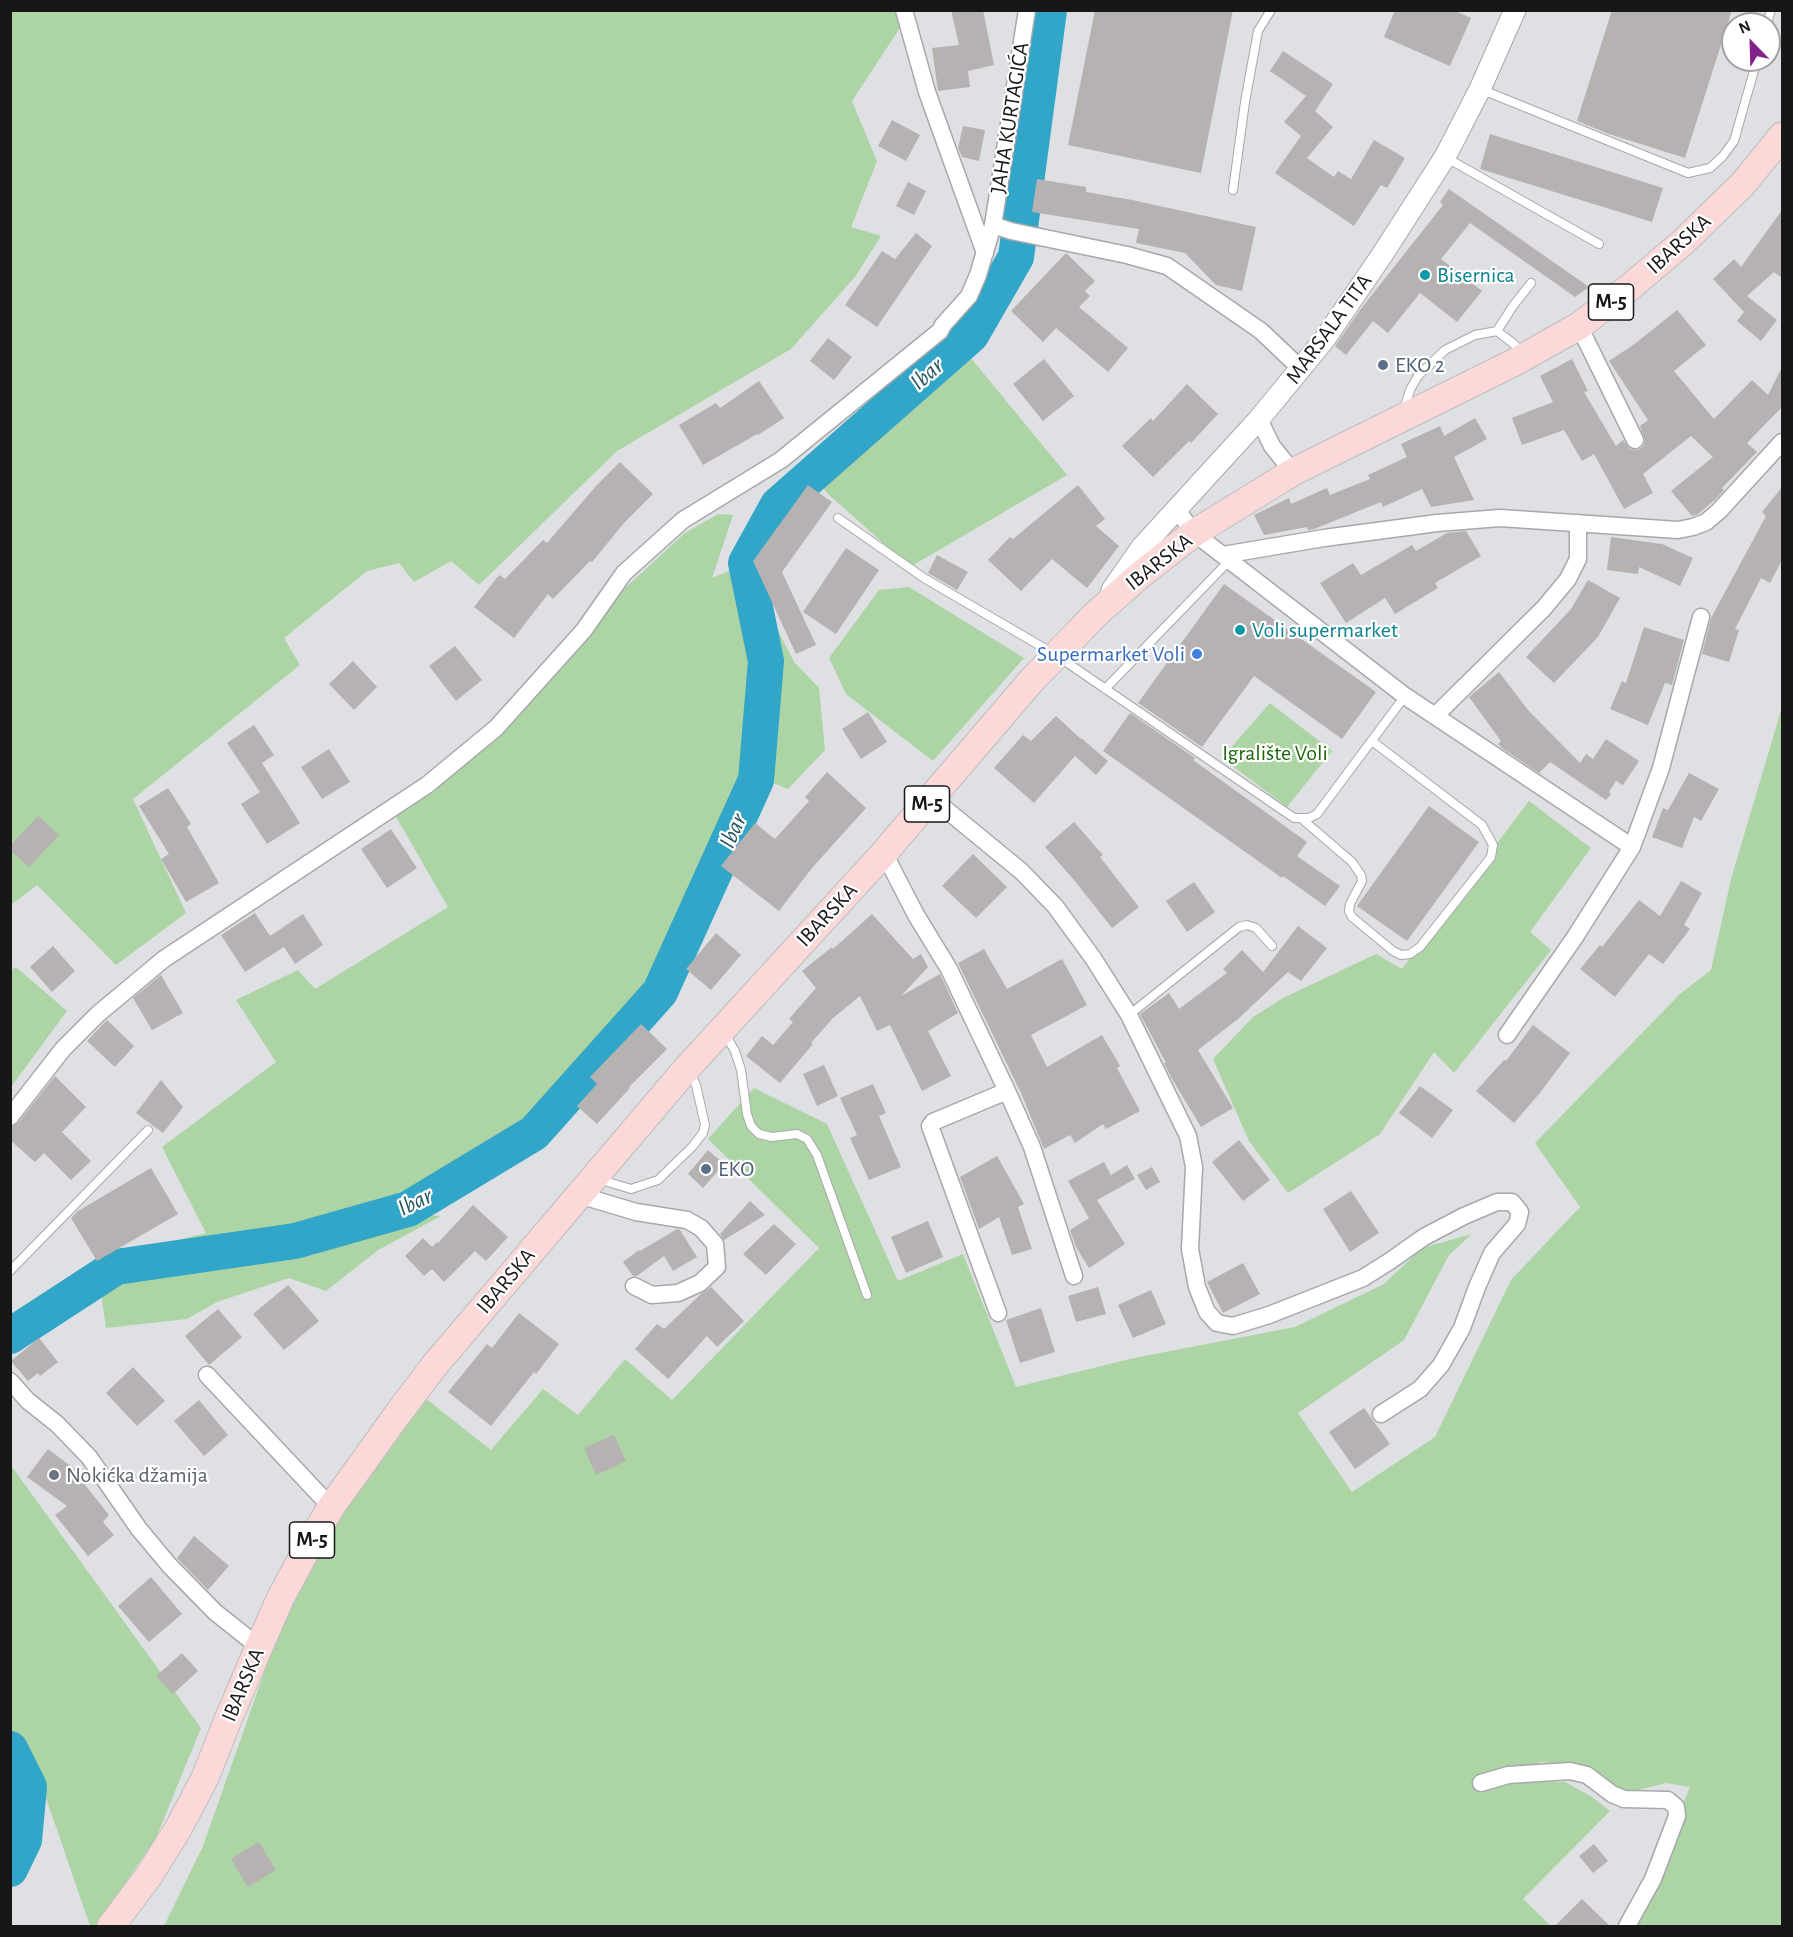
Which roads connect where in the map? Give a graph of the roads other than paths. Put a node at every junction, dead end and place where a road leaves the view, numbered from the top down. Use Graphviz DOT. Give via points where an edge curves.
graph roads {
  1 [pos="904,10"];
  2 [pos="1028,10"];
  3 [pos="1271,10"];
  4 [pos="1515,10"];
  5 [pos="1754,72"];
  6 [pos="1480,89"];
  7 [pos="1782,136"];
  8 [pos="1445,157"];
  9 [pos="1233,190"];
  10 [pos="993,225"];
  11 [pos="1599,244"];
  12 [pos="985,254"];
  13 [pos="1531,283"];
  14 [pos="1579,326"];
  15 [pos="1497,331"];
  16 [pos="1524,357"];
  17 [pos="1301,369"];
  18 [pos="1403,417"];
  19 [pos="1259,419"];
  20 [pos="1635,440"];
  21 [pos="1782,442"];
  22 [pos="1293,472"];
  23 [pos="1177,510"];
  24 [pos="838,518"];
  25 [pos="1578,523"];
  26 [pos="1194,533"];
  27 [pos="1226,558"];
  28 [pos="1095,615"];
  29 [pos="1701,617"];
  30 [pos="1056,655"];
  31 [pos="1105,689"];
  32 [pos="1405,696"];
  33 [pos="1436,716"];
  34 [pos="1371,741"];
  35 [pos="932,798"];
  36 [pos="1302,819"];
  37 [pos="1632,847"];
  38 [pos="884,853"];
  39 [pos="1272,946"];
  40 [pos="1129,1015"];
  41 [pos="722,1029"];
  42 [pos="1507,1035"];
  43 [pos="688,1066"];
  44 [pos="1007,1091"];
  45 [pos="10,1116"];
  46 [pos="148,1130"];
  47 [pos="586,1186"];
  48 [pos="10,1271"];
  49 [pos="1074,1276"];
  50 [pos="634,1286"];
  51 [pos="867,1295"];
  52 [pos="998,1313"];
  53 [pos="207,1375"];
  54 [pos="10,1381"];
  55 [pos="1381,1414"];
  56 [pos="331,1507"];
  57 [pos="259,1647"];
  58 [pos="1481,1783"];
  59 [pos="111,1926"];
  60 [pos="1627,1926"];
  1 -- 12 [label="street" via="927,92"];
  2 -- 10 [label="street, JAHA KURTAGIĆA"];
  3 -- 9 [label="lane" via="1258,31"];
  4 -- 6 [label="street, MARSALA TITA"];
  5 -- 6 [label="lane" via="1734,141 1710,168 1688,173"];
  6 -- 8 [label="street, MARSALA TITA"];
  7 -- 14 [label="main road, IBARSKA / M-5" via="1742,185 1682,243"];
  8 -- 11 [label="lane"];
  8 -- 17 [label="street, MARSALA TITA"];
  10 -- 12 [label="street, JAHA KURTAGIĆA"];
  10 -- 17 [label="street" via="1167,266 1261,331"];
  12 -- 45 [label="street, JAHA KURTAGIĆA" via="969,296 940,331 782,460 683,520 624,573 584,630 496,728 427,785 164,959 63,1049"];
  13 -- 15 [label="lane"];
  14 -- 16 [label="main road, IBARSKA / M-5"];
  14 -- 20 [label="street"];
  15 -- 16 [label="lane"];
  15 -- 18 [label="lane" via="1475,335 1445,350 1418,376"];
  16 -- 18 [label="main road, IBARSKA / M-5"];
  17 -- 19 [label="street, MARSALA TITA"];
  18 -- 22 [label="main road, IBARSKA / M-5"];
  19 -- 22 [label="street" via="1272,446"];
  19 -- 23 [label="street, MARSALA TITA"];
  21 -- 25 [label="street" via="1706,522 1678,530"];
  22 -- 26 [label="main road, IBARSKA / M-5"];
  23 -- 26 [label="street"];
  23 -- 28 [label="street, MARSALA TITA" via="1142,547"];
  24 -- 30 [label="lane" via="924,578"];
  25 -- 27 [label="street" via="1500,518 1437,524 1324,538"];
  25 -- 33 [label="street" via="1578,559 1568,579"];
  26 -- 27 [label="street"];
  26 -- 28 [label="main road, IBARSKA / M-5"];
  27 -- 31 [label="lane"];
  27 -- 32 [label="street"];
  28 -- 30 [label="main road, IBARSKA / M-5"];
  29 -- 37 [label="street" via="1661,768"];
  30 -- 31 [label="lane"];
  30 -- 35 [label="main road, IBARSKA / M-5"];
  31 -- 36 [label="lane" via="1294,818"];
  32 -- 33 [label="street"];
  32 -- 34 [label="lane"];
  33 -- 37 [label="street"];
  34 -- 36 [label="lane" via="1317,814"];
  34 -- 36 [label="lane" via="1482,825 1493,845 1491,857 1420,947 1401,955 1352,917 1350,904 1362,881 1361,875 1352,862"];
  35 -- 38 [label="main road, IBARSKA / M-5"];
  35 -- 40 [label="street" via="1021,871 1055,906"];
  37 -- 42 [label="street"];
  38 -- 41 [label="main road, IBARSKA / M-5"];
  38 -- 44 [label="street" via="948,969"];
  39 -- 40 [label="lane" via="1257,928 1239,927"];
  40 -- 55 [label="street" via="1188,1136 1194,1167 1190,1249 1197,1287 1207,1312 1217,1323 1233,1326 1269,1315 1363,1278 1424,1237 1497,1202 1512,1202 1520,1212 1517,1224 1491,1253 1462,1328 1441,1365 1420,1389"];
  41 -- 43 [label="main road, IBARSKA / M-5"];
  41 -- 51 [label="lane" via="741,1070 751,1126 759,1134 772,1137 797,1134 807,1139 817,1155"];
  43 -- 47 [label="main road, IBARSKA / M-5"];
  43 -- 47 [label="lane" via="705,1125 692,1147 658,1180 631,1189"];
  44 -- 49 [label="street" via="1032,1148"];
  44 -- 52 [label="street" via="930,1126"];
  46 -- 48 [label="lane"];
  47 -- 50 [label="street" via="636,1212 687,1220 702,1228 715,1244 717,1267 700,1283 678,1293 652,1295"];
  47 -- 56 [label="main road, IBARSKA / M-5" via="434,1366"];
  53 -- 56 [label="street"];
  54 -- 57 [label="street" via="89,1457 169,1565 215,1612"];
  56 -- 57 [label="main road, IBARSKA / M-5" via="280,1599"];
  57 -- 59 [label="main road, IBARSKA / M-5" via="205,1778 148,1877"];
  58 -- 60 [label="street" via="1508,1775 1570,1771 1587,1775 1624,1799 1668,1800 1676,1807 1677,1816 1653,1879"];
}
